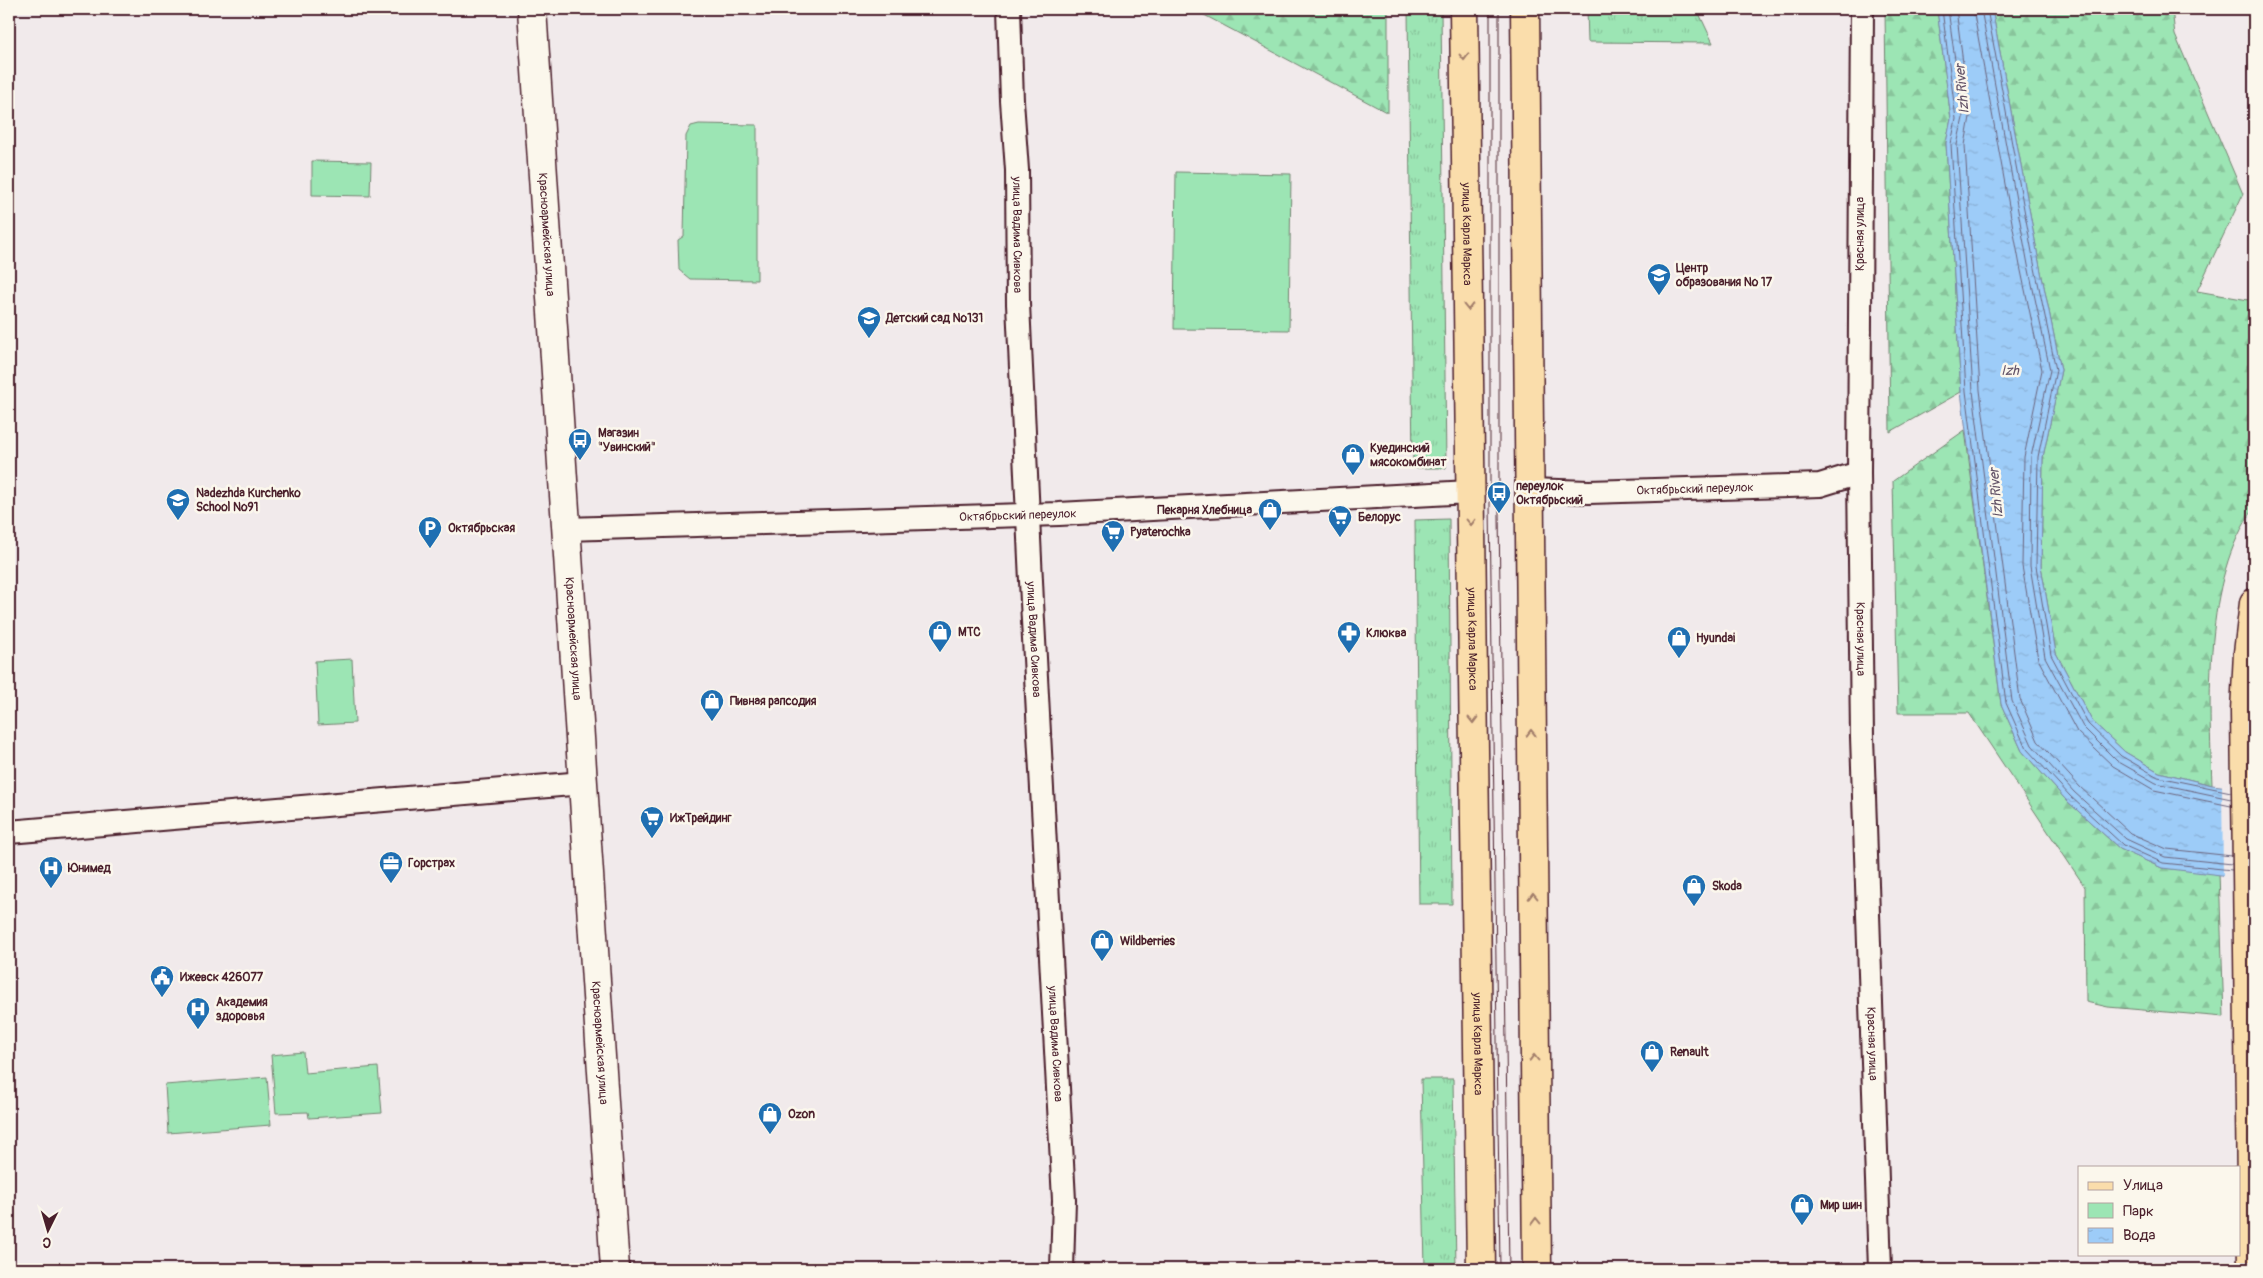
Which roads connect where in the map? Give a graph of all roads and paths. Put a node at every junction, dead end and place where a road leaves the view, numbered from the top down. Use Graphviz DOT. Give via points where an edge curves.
graph roads {
  1 [pos="532,9"];
  2 [pos="1009,9"];
  3 [pos="1464,9"];
  4 [pos="1524,9"];
  5 [pos="1862,9"];
  6 [pos="1859,474"];
  7 [pos="1529,490"];
  8 [pos="1470,492"];
  9 [pos="1028,513"];
  10 [pos="566,529"];
  11 [pos="2254,602"];
  12 [pos="583,783"];
  13 [pos="9,832"];
  14 [pos="615,1269"];
  15 [pos="1062,1269"];
  16 [pos="1481,1269"];
  17 [pos="1537,1269"];
  18 [pos="1880,1269"];
  19 [pos="2252,1269"];
  1 -- 10 [label="street, Красноармейская улица"];
  2 -- 9 [label="street, улица Вадима Сивкова"];
  3 -- 8 [label="main road, улица Карла Маркса, one-way"];
  4 -- 7 [label="main road"];
  5 -- 6 [label="street, Красная улица"];
  6 -- 7 [label="street, Октябрьский переулок" via="1820,485 1589,492"];
  6 -- 18 [label="street, Красная улица" via="1862,736"];
  17 -- 7 [label="main road, one-way"];
  8 -- 9 [label="street, Октябрьский переулок"];
  8 -- 16 [label="main road, улица Карла Маркса, one-way"];
  9 -- 10 [label="street, Октябрьский переулок"];
  9 -- 15 [label="street, улица Вадима Сивкова" via="1064,1200"];
  10 -- 12 [label="street, Красноармейская улица"];
  11 -- 19 [label="main road" via="2245,711"];
  12 -- 13 [label="street"];
  12 -- 14 [label="street, Красноармейская улица"];
}
